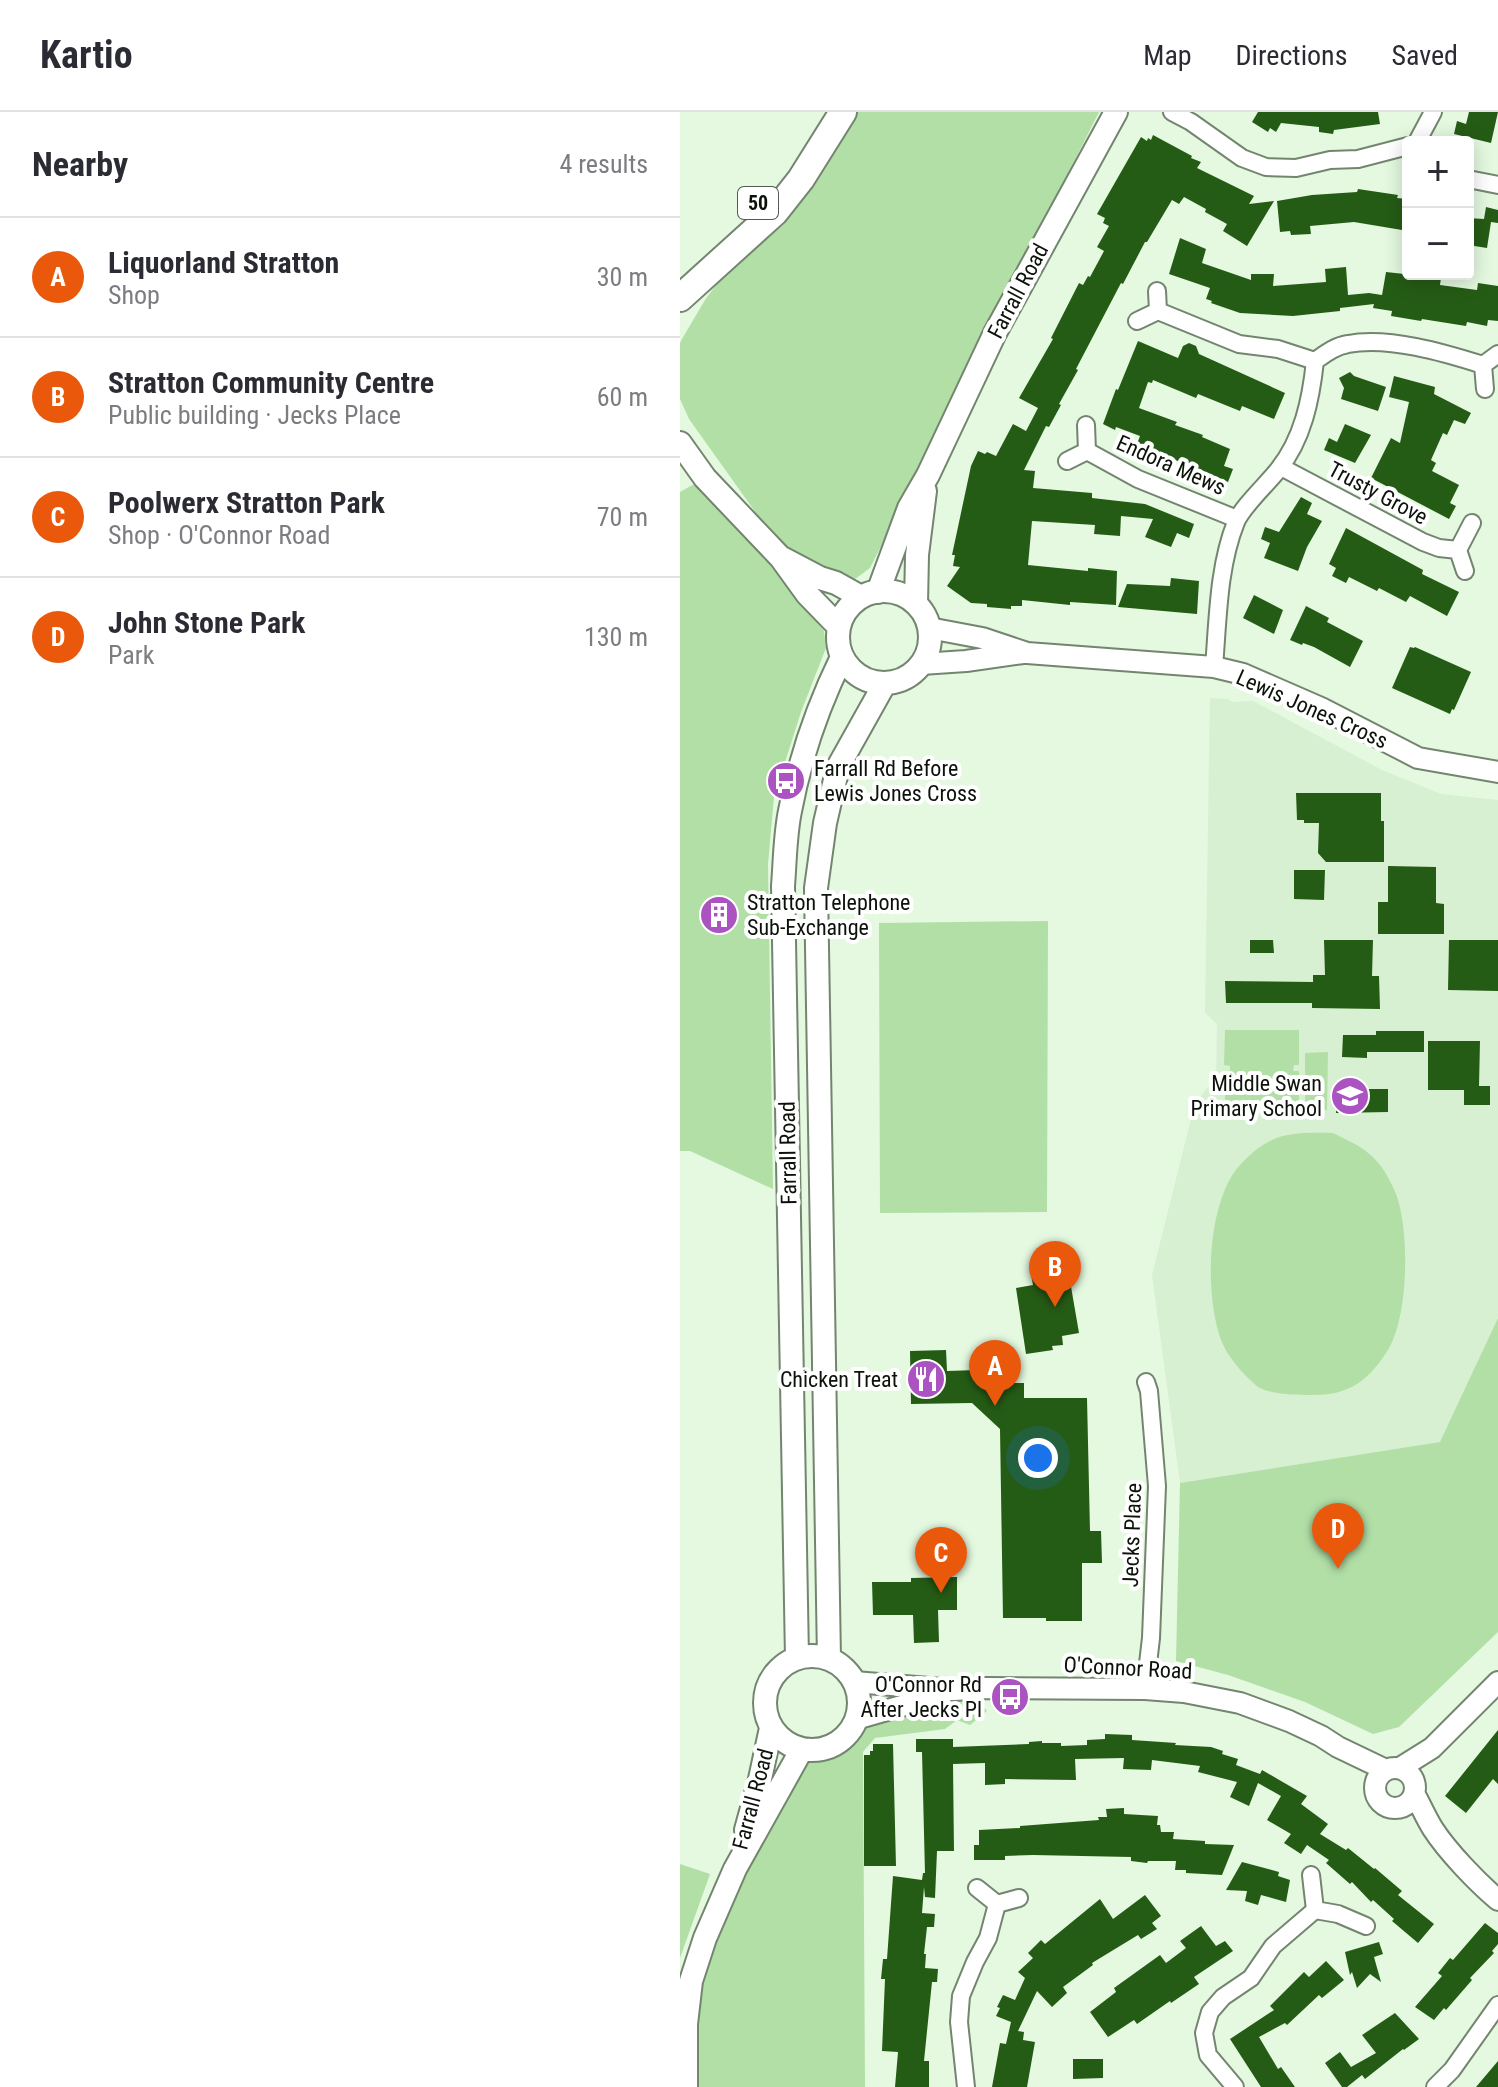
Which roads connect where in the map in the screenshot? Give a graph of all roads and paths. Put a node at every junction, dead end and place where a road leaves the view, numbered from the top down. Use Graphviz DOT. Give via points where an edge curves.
graph roads {
  1 [pos="1116,112"];
  2 [pos="1172,112"];
  3 [pos="1433,112"];
  4 [pos="838,119"];
  5 [pos="1420,136"];
  6 [pos="1402,148"];
  7 [pos="1474,180"];
  8 [pos="1498,185"];
  9 [pos="686,286"];
  10 [pos="1157,291"];
  11 [pos="1158,311"];
  12 [pos="680,314"];
  13 [pos="1137,321"];
  14 [pos="1498,354"];
  15 [pos="1315,361"];
  16 [pos="1483,365"];
  17 [pos="1485,389"];
  18 [pos="1086,425"];
  19 [pos="680,443"];
  20 [pos="1087,451"];
  21 [pos="1067,461"];
  22 [pos="1281,467"];
  23 [pos="928,475"];
  24 [pos="1237,519"];
  25 [pos="1472,523"];
  26 [pos="1458,550"];
  27 [pos="781,558"];
  28 [pos="1465,571"];
  29 [pos="869,595"];
  30 [pos="916,604"];
  31 [pos="839,627"];
  32 [pos="929,628"];
  33 [pos="1027,653"];
  34 [pos="842,657"];
  35 [pos="921,664"];
  36 [pos="1214,667"];
  37 [pos="885,683"];
  38 [pos="1498,772"];
  39 [pos="1146,1382"];
  40 [pos="797,1658"];
  41 [pos="829,1659"];
  42 [pos="854,1682"];
  43 [pos="1498,1682"];
  44 [pos="1145,1689"];
  45 [pos="954,1690"];
  46 [pos="856,1719"];
  47 [pos="771,1728"];
  48 [pos="1432,1748"];
  49 [pos="802,1749"];
  50 [pos="1387,1775"];
  51 [pos="1411,1795"];
  52 [pos="735,1869"];
  53 [pos="1311,1875"];
  54 [pos="977,1888"];
  55 [pos="1019,1898"];
  56 [pos="1498,1900"];
  57 [pos="997,1904"];
  58 [pos="1315,1910"];
  59 [pos="1366,1926"];
  60 [pos="1498,2005"];
  61 [pos="686,2087"];
  62 [pos="966,2087"];
  63 [pos="1235,2087"];
  64 [pos="1435,2087"];
  1 -- 23 [label="main road, Farrall Road" via="995,333"];
  2 -- 6 [label="street" via="1242,158 1266,167 1296,168"];
  3 -- 5 [label="street"];
  4 -- 9 [label="main road, 50"];
  7 -- 8 [label="street"];
  9 -- 12 [label="main road"];
  10 -- 11 [label="street"];
  11 -- 13 [label="street"];
  11 -- 15 [label="street" via="1239,344"];
  14 -- 16 [label="street"];
  15 -- 16 [label="street" via="1349,343 1379,343 1438,351"];
  15 -- 22 [label="street" via="1301,429"];
  16 -- 17 [label="street"];
  18 -- 20 [label="street, Endora Mews"];
  19 -- 27 [label="main road" via="705,478"];
  20 -- 21 [label="street, Endora Mews"];
  20 -- 24 [label="street, Endora Mews" via="1138,479"];
  22 -- 24 [label="street"];
  22 -- 26 [label="street, Trusty Grove" via="1423,542"];
  23 -- 29 [label="main road, Farrall Road"];
  23 -- 30 [label="main road, Farrall Road"];
  24 -- 36 [label="street" via="1221,584"];
  25 -- 26 [label="street"];
  26 -- 28 [label="street"];
  27 -- 29 [label="main road"];
  27 -- 31 [label="main road"];
  29 -- 30 [label="main road" via="891,592"];
  29 -- 31 [label="main road, Farrall Road" via="851,605"];
  30 -- 32 [label="main road"];
  31 -- 34 [label="main road, Farrall Road"];
  32 -- 33 [label="street, Lewis Jones Cross"];
  32 -- 35 [label="main road"];
  33 -- 35 [label="street, Lewis Jones Cross"];
  33 -- 36 [label="street, Lewis Jones Cross"];
  34 -- 37 [label="main road" via="853,671"];
  34 -- 40 [label="main road, Farrall Road" via="806,750 790,812 783,886"];
  35 -- 37 [label="main road" via="911,674"];
  36 -- 38 [label="street, Lewis Jones Cross" via="1321,708 1418,758"];
  37 -- 41 [label="main road, Farrall Road" via="838,767 816,888"];
  39 -- 44 [label="street, Jecks Place" via="1157,1486"];
  40 -- 41 [label="main road"];
  40 -- 47 [label="main road" via="783,1665 768,1685 764,1701"];
  41 -- 42 [label="main road"];
  42 -- 45 [label="street, O'Connor Road"];
  42 -- 46 [label="main road"];
  43 -- 48 [label="street"];
  44 -- 45 [label="street, O'Connor Road"];
  44 -- 50 [label="street, O'Connor Road" via="1240,1703 1321,1736 1358,1772"];
  45 -- 46 [label="street, O'Connor Road"];
  46 -- 49 [label="main road" via="829,1747"];
  47 -- 49 [label="main road"];
  47 -- 52 [label="main road, Farrall Road"];
  48 -- 50 [label="street"];
  48 -- 51 [label="street"];
  49 -- 52 [label="main road, Farrall Road"];
  50 -- 51 [label="street, O'Connor Road" via="1410,1774"];
  50 -- 51 [label="street, O'Connor Road" via="1375,1793 1383,1804 1395,1808"];
  51 -- 56 [label="street, O'Connor Road" via="1433,1830"];
  52 -- 61 [label="main road, Farrall Road" via="691,1981"];
  53 -- 58 [label="street"];
  54 -- 57 [label="street"];
  55 -- 57 [label="street"];
  57 -- 62 [label="street" via="988,1938 961,1996"];
  58 -- 59 [label="street"];
  58 -- 63 [label="street" via="1273,1946 1251,1978 1210,2012 1204,2033 1208,2055"];
  60 -- 64 [label="street"];
}
